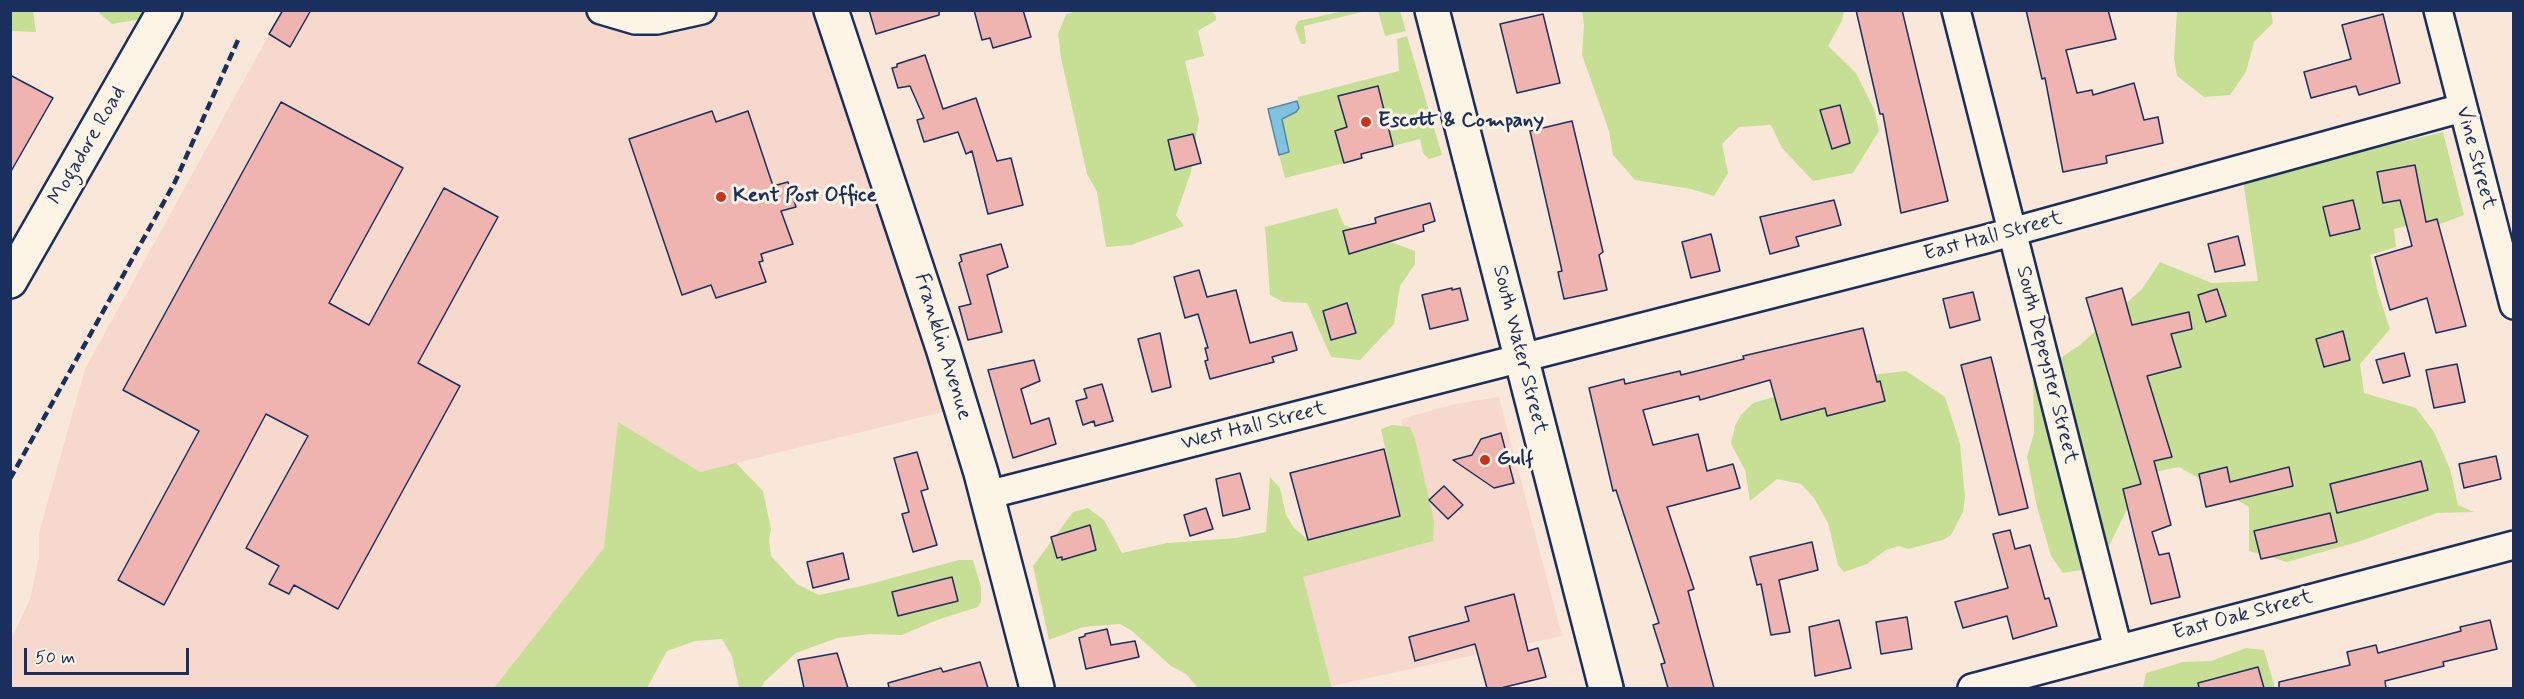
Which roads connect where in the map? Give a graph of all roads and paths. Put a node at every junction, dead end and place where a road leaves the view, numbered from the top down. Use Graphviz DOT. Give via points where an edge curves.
graph roads {
  1 [pos="165,10"];
  2 [pos="601,10"];
  3 [pos="702,10"];
  4 [pos="831,10"];
  5 [pos="1432,10"];
  6 [pos="1956,10"];
  7 [pos="2438,10"];
  8 [pos="2462,108"];
  9 [pos="2013,232"];
  10 [pos="10,280"];
  11 [pos="2514,305"];
  12 [pos="1522,359"];
  13 [pos="987,495"];
  14 [pos="2514,545"];
  15 [pos="2118,649"];
  16 [pos="1037,688"];
  17 [pos="1606,688"];
  18 [pos="1972,688"];
  1 -- 10 [label="street, Mogadore Road"];
  2 -- 3 [label="street" via="628,19 657,20"];
  4 -- 13 [label="street, Franklin Avenue" via="943,348"];
  5 -- 12 [label="street, South Water Street"];
  6 -- 9 [label="street, South Depeyster Street"];
  7 -- 8 [label="street, Vine Street"];
  8 -- 9 [label="street, East Hall Street"];
  8 -- 11 [label="street, Vine Street"];
  9 -- 12 [label="street, East Hall Street"];
  9 -- 15 [label="street, South Depeyster Street"];
  12 -- 13 [label="street, West Hall Street"];
  12 -- 17 [label="street, South Water Street"];
  13 -- 16 [label="street, Franklin Avenue"];
  14 -- 15 [label="street, East Oak Street"];
  15 -- 18 [label="street, East Oak Street"];
}
